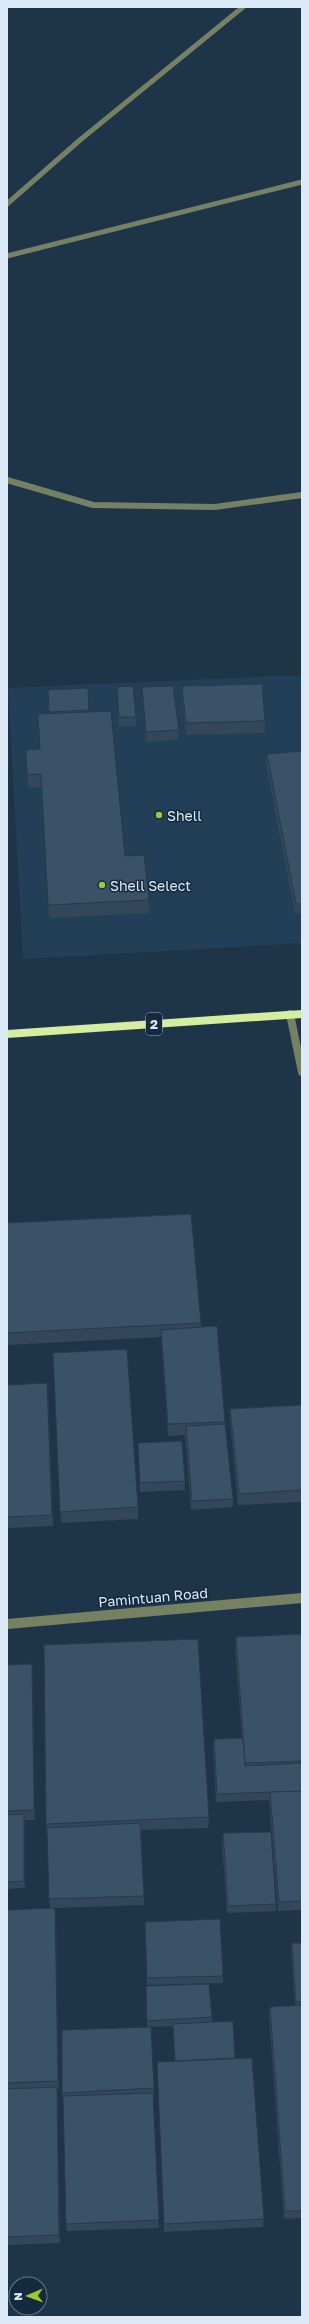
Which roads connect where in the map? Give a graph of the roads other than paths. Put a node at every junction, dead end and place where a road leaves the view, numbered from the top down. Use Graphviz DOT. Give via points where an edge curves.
graph roads {
  1 [pos="243,7"];
  2 [pos="302,182"];
  3 [pos="7,204"];
  4 [pos="7,256"];
  5 [pos="7,480"];
  6 [pos="302,495"];
  7 [pos="296,1014"];
  8 [pos="7,1034"];
  9 [pos="302,1072"];
  10 [pos="302,1598"];
  11 [pos="7,1624"];
  1 -- 3 [label="street" via="80,140"];
  2 -- 4 [label="street"];
  5 -- 6 [label="street" via="93,505 215,507"];
  7 -- 8 [label="highway, 2"];
  7 -- 9 [label="street"];
  10 -- 11 [label="street, Pamintuan Road"];
}
